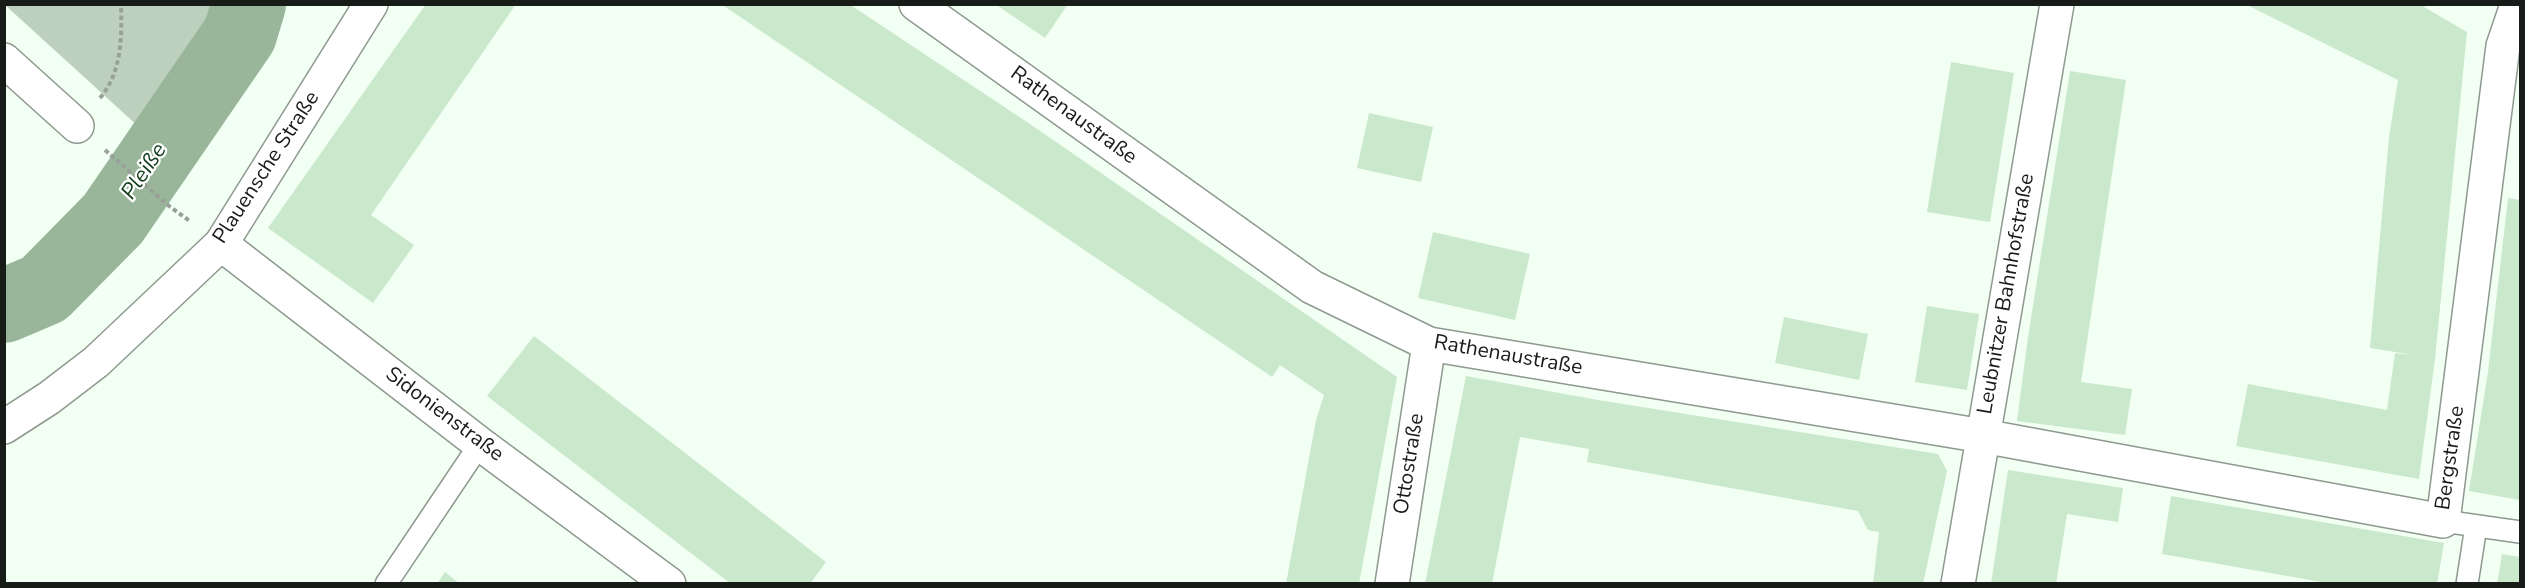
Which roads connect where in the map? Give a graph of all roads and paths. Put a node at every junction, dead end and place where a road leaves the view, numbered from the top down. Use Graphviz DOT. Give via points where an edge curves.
graph roads {
  1 [pos="122,4"];
  2 [pos="371,4"];
  3 [pos="916,4"];
  4 [pos="2057,4"];
  5 [pos="2518,5"];
  6 [pos="4,60"];
  7 [pos="77,126"];
  8 [pos="169,206"];
  9 [pos="221,244"];
  10 [pos="1429,344"];
  11 [pos="4,427"];
  12 [pos="1983,436"];
  13 [pos="480,444"];
  14 [pos="2443,521"];
  15 [pos="2476,526"];
  16 [pos="2520,532"];
  17 [pos="386,584"];
  18 [pos="669,584"];
  19 [pos="1392,584"];
  20 [pos="1958,584"];
  21 [pos="2467,584"];
  1 -- 7 [label="path" via="122,43 110,86"];
  2 -- 9 [label="street, Plauensche Straße"];
  3 -- 10 [label="street, Rathenaustraße" via="1312,287"];
  4 -- 12 [label="street, Leubnitzer Bahnhofstraße"];
  5 -- 14 [label="street, Bergstraße" via="2503,46"];
  6 -- 7 [label="street"];
  7 -- 8 [label="path"];
  9 -- 11 [label="street, Plauensche Straße" via="96,362"];
  9 -- 13 [label="street, Sidonienstraße"];
  10 -- 12 [label="street, Rathenaustraße"];
  10 -- 19 [label="street, Ottostraße"];
  12 -- 14 [label="street, Bergstraße"];
  12 -- 20 [label="street, Leubnitzer Bahnhofstraße"];
  13 -- 17 [label="lane"];
  13 -- 18 [label="street, Sidonienstraße"];
  14 -- 15 [label="lane"];
  15 -- 16 [label="lane"];
  15 -- 21 [label="lane"];
}
